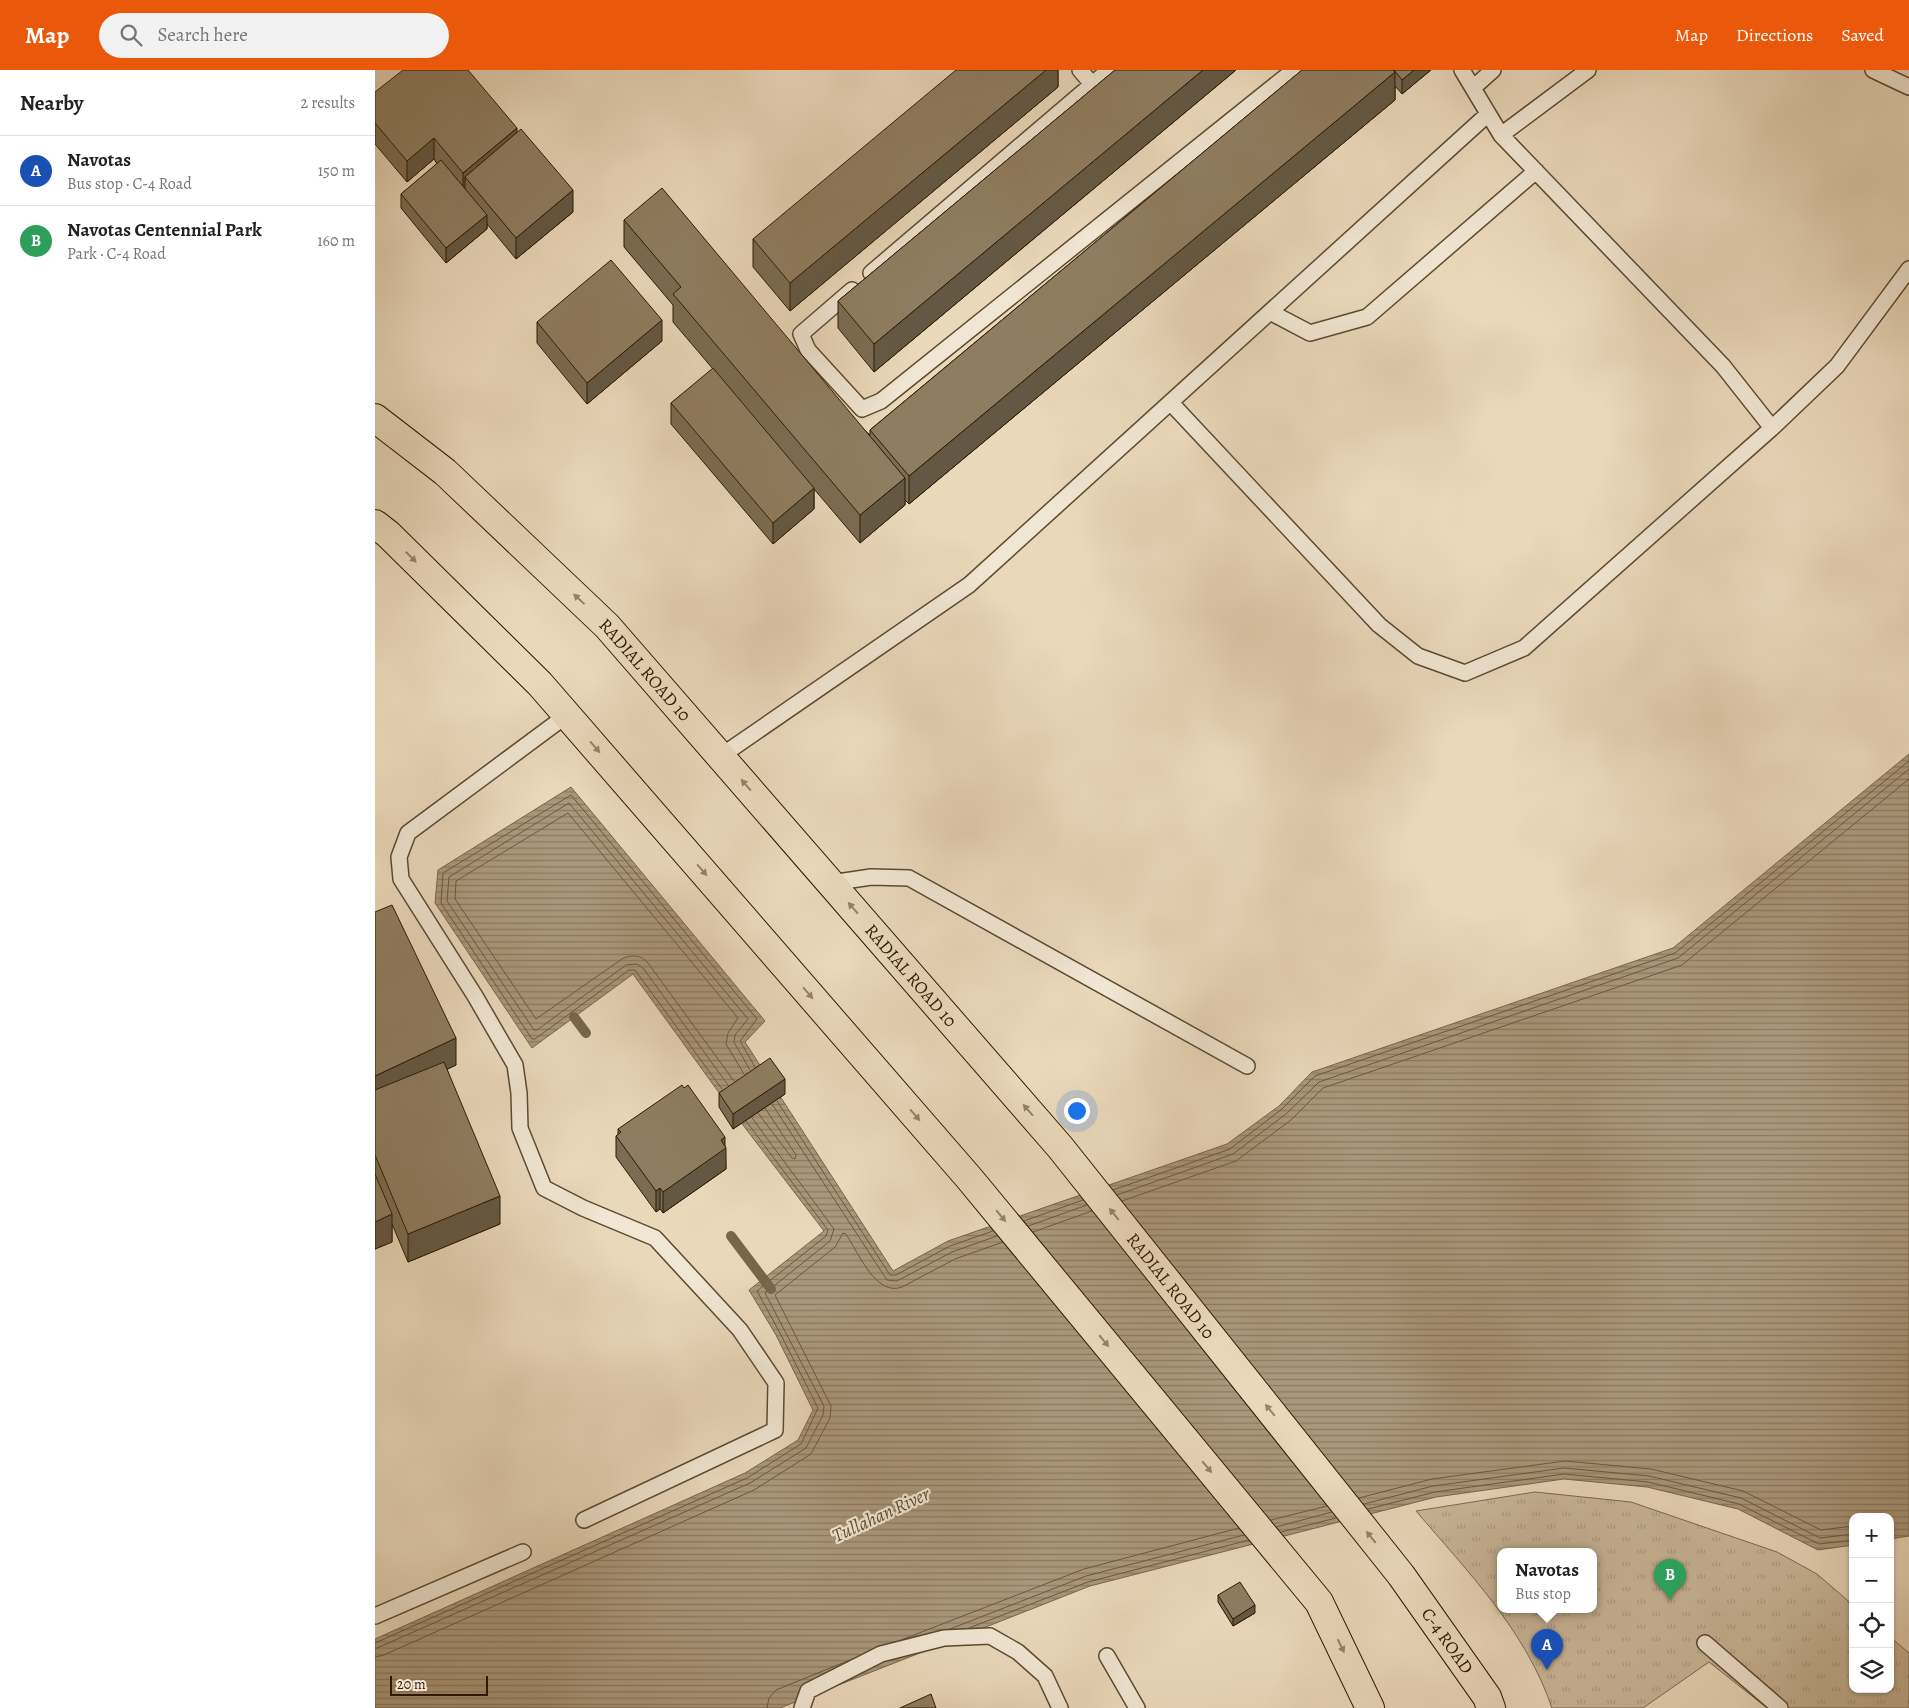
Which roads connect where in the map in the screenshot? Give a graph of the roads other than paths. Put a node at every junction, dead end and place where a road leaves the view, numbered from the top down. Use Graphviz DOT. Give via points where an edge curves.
graph roads {
  1 [pos="1080,70"];
  2 [pos="1109,70"];
  3 [pos="1294,70"];
  4 [pos="1462,70"];
  5 [pos="1493,70"];
  6 [pos="1588,70"];
  7 [pos="1873,70"];
  8 [pos="1092,84"];
  9 [pos="1909,87"];
  10 [pos="1473,88"];
  11 [pos="1488,114"];
  12 [pos="1501,135"];
  13 [pos="1536,171"];
  14 [pos="1909,269"];
  15 [pos="1270,312"];
  16 [pos="1171,403"];
  17 [pos="375,418"];
  18 [pos="1772,428"];
  19 [pos="375,524"];
  20 [pos="567,715"];
  21 [pos="721,756"];
  22 [pos="831,883"];
  23 [pos="1247,1066"];
  24 [pos="584,1520"];
  25 [pos="523,1552"];
  26 [pos="1401,1575"];
  27 [pos="375,1616"];
  28 [pos="1705,1643"];
  29 [pos="1107,1656"];
  30 [pos="802,1708"];
  31 [pos="1060,1708"];
  32 [pos="1137,1708"];
  33 [pos="1370,1708"];
  34 [pos="1491,1708"];
  35 [pos="1780,1708"];
  1 -- 8 [label="lane"];
  2 -- 8 [label="lane"];
  3 -- 8 [label="lane" via="881,401 862,409 808,350 801,334"];
  4 -- 10 [label="lane"];
  5 -- 10 [label="lane"];
  6 -- 12 [label="lane"];
  7 -- 9 [label="lane"];
  10 -- 11 [label="lane"];
  11 -- 12 [label="lane"];
  11 -- 15 [label="lane"];
  12 -- 13 [label="lane"];
  13 -- 15 [label="lane" via="1367,317 1310,333"];
  13 -- 18 [label="lane" via="1723,366"];
  14 -- 18 [label="lane" via="1837,366"];
  15 -- 16 [label="lane"];
  16 -- 18 [label="lane" via="1379,625 1418,656 1465,673 1524,648"];
  16 -- 21 [label="lane" via="969,585"];
  21 -- 17 [label="highway, RADIAL ROAD 10, one-way" via="607,626 445,472"];
  19 -- 20 [label="highway, one-way" via="389,534 520,664"];
  20 -- 24 [label="lane" via="408,833 399,857 401,879 515,1065 519,1128 544,1188 655,1238 740,1330 776,1383 775,1430"];
  20 -- 33 [label="highway, one-way" via="969,1178 1319,1602"];
  22 -- 21 [label="highway, RADIAL ROAD 10, one-way"];
  22 -- 23 [label="lane" via="871,877 909,878"];
  26 -- 22 [label="highway, RADIAL ROAD 10, one-way" via="1060,1146"];
  25 -- 27 [label="lane"];
  26 -- 34 [label="highway, C-4 ROAD" via="1487,1697"];
  28 -- 35 [label="lane"];
  29 -- 32 [label="lane"];
  30 -- 31 [label="lane" via="808,1691 881,1654 944,1638 990,1636 1018,1652 1045,1676"];
}
